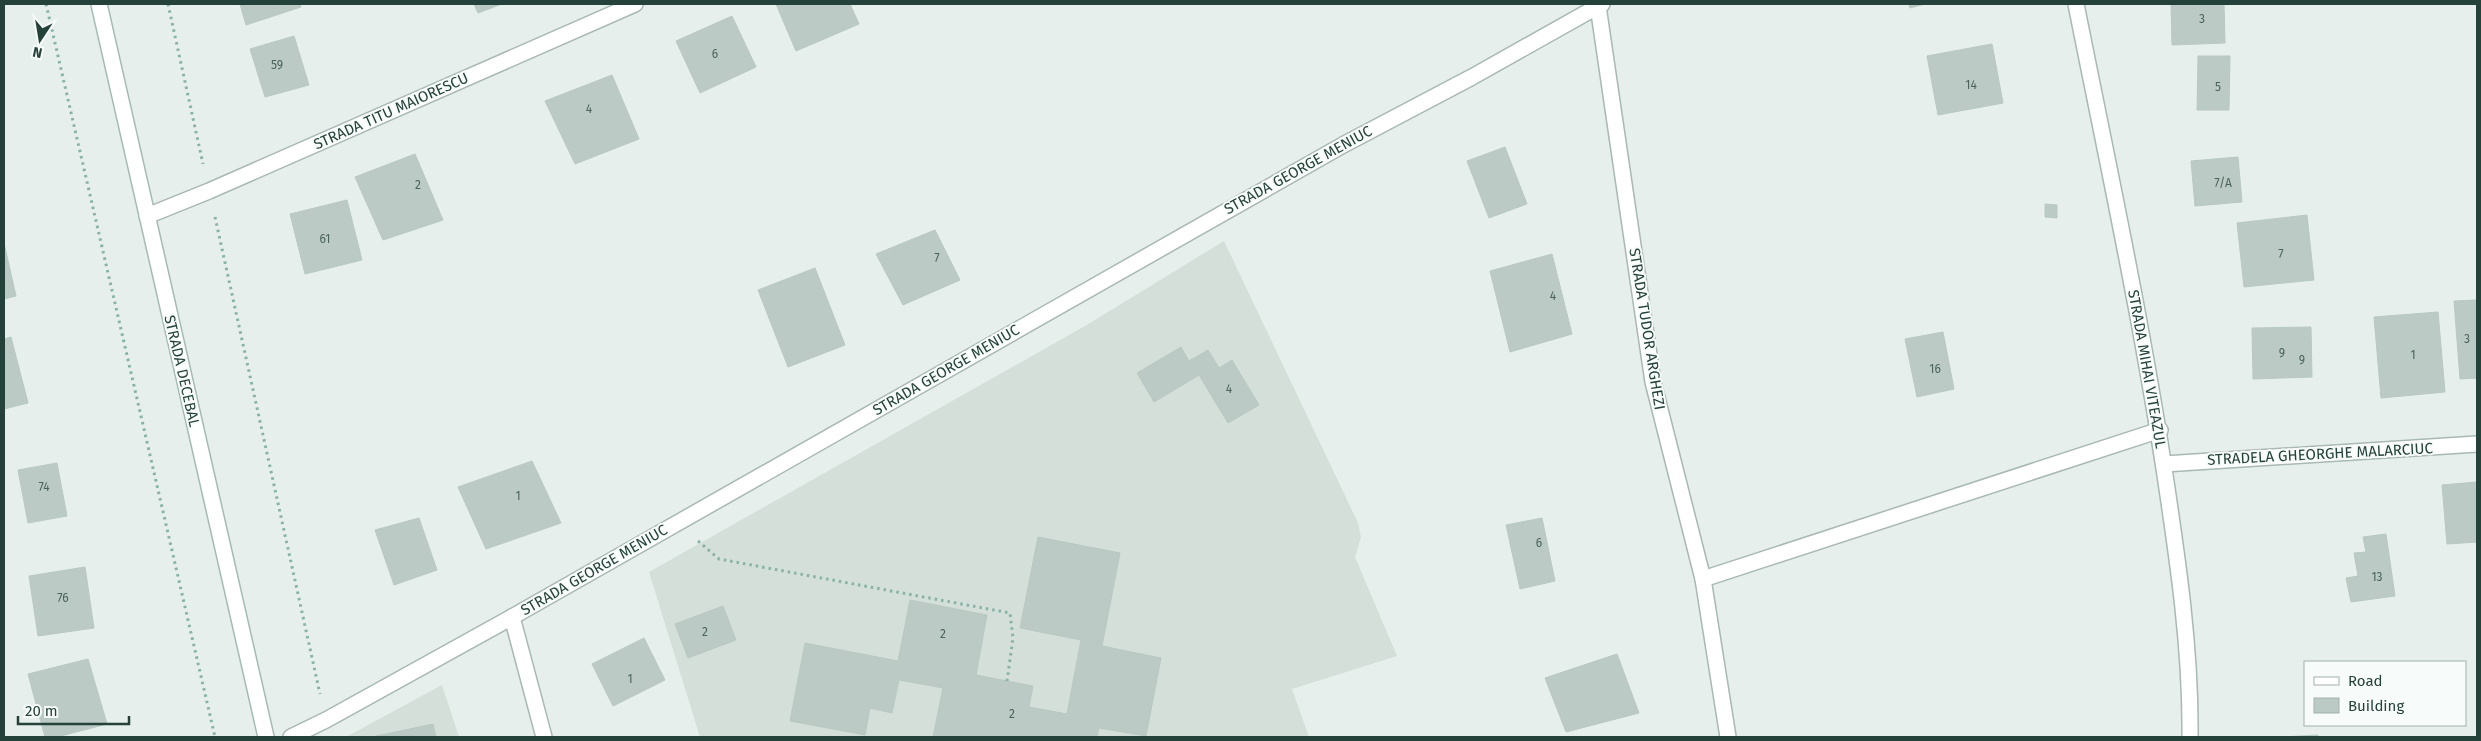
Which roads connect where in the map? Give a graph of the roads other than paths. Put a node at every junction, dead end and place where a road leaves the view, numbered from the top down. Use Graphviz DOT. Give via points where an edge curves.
graph roads {
  1 [pos="99,4"];
  2 [pos="635,4"];
  3 [pos="2076,4"];
  4 [pos="1600,5"];
  5 [pos="147,216"];
  6 [pos="2160,430"];
  7 [pos="2477,444"];
  8 [pos="2164,464"];
  9 [pos="1703,579"];
  10 [pos="512,617"];
  11 [pos="266,737"];
  12 [pos="291,737"];
  13 [pos="544,737"];
  14 [pos="1728,737"];
  15 [pos="2190,737"];
  1 -- 5 [label="street, STRADA DECEBAL"];
  2 -- 5 [label="street, STRADA TITU MAIORESCU"];
  3 -- 6 [label="street, STRADA MIHAI VITEAZUL"];
  4 -- 9 [label="street, STRADA TUDOR ARGHEZI" via="1652,382"];
  4 -- 10 [label="street, STRADA GEORGE MENIUC" via="1203,223"];
  5 -- 11 [label="street, STRADA DECEBAL"];
  6 -- 8 [label="street, STRADA MIHAI VITEAZUL"];
  6 -- 9 [label="street"];
  7 -- 8 [label="street, STRADELA GHEORGHE MALARCIUC"];
  8 -- 15 [label="street, STRADA MIHAI VITEAZUL" via="2190,673"];
  9 -- 14 [label="street, STRADA TUDOR ARGHEZI"];
  10 -- 12 [label="street, STRADA GEORGE MENIUC"];
  10 -- 13 [label="street"];
}
